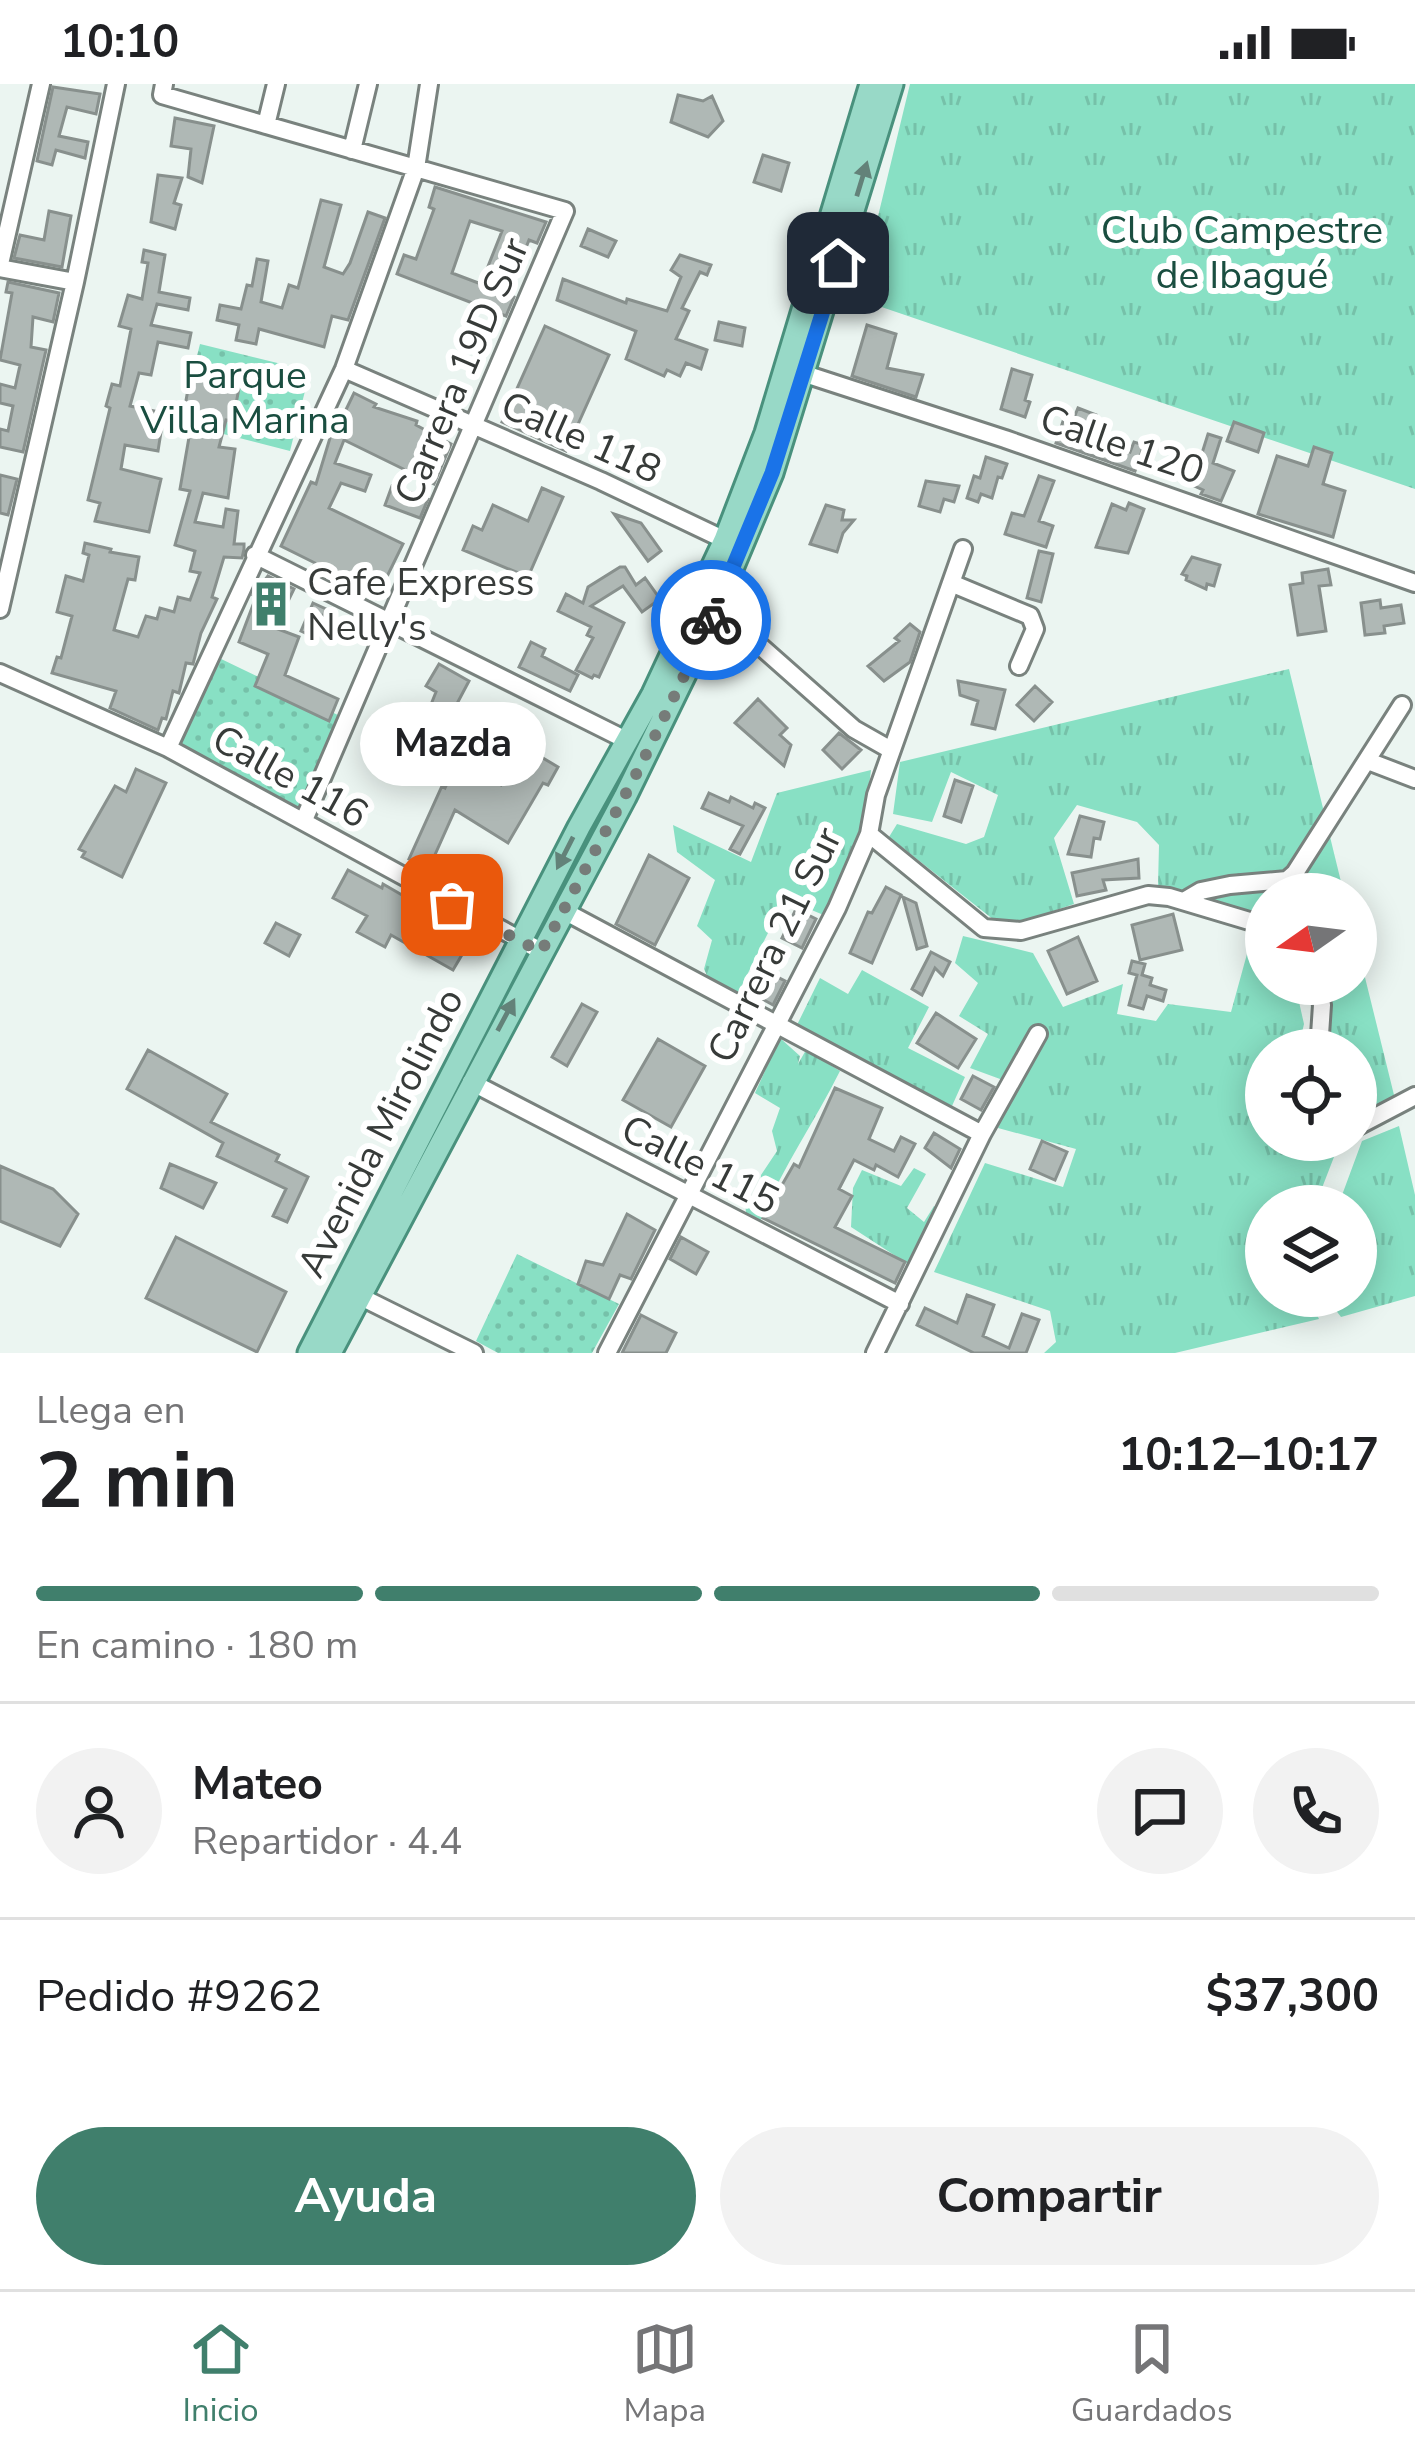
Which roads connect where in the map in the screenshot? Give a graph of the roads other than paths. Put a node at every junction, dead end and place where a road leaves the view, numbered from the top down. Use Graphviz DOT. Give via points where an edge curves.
graph roads {
  1 [pos="41,84"];
  2 [pos="116,84"];
  3 [pos="276,84"];
  4 [pos="368,84"];
  5 [pos="429,84"];
  6 [pos="871,84"];
  7 [pos="892,84"];
  8 [pos="163,89"];
  9 [pos="266,125"];
  10 [pos="352,150"];
  11 [pos="416,168"];
  12 [pos="0,266"];
  13 [pos="75,282"];
  14 [pos="344,369"];
  15 [pos="805,374"];
  16 [pos="476,427"];
  17 [pos="725,540"];
  18 [pos="963,549"];
  19 [pos="255,555"];
  20 [pos="1415,583"];
  21 [pos="951,584"];
  22 [pos="716,608"];
  23 [pos="0,609"];
  24 [pos="389,624"];
  25 [pos="1019,666"];
  26 [pos="0,673"];
  27 [pos="1402,705"];
  28 [pos="628,741"];
  29 [pos="168,748"];
  30 [pos="891,750"];
  31 [pos="1368,761"];
  32 [pos="1415,779"];
  33 [pos="304,820"];
  34 [pos="869,834"];
  35 [pos="1184,901"];
  36 [pos="564,911"];
  37 [pos="1245,920"];
  38 [pos="520,940"];
  39 [pos="541,952"];
  40 [pos="775,1023"];
  41 [pos="1038,1034"];
  42 [pos="471,1082"];
  43 [pos="1415,1096"];
  44 [pos="1377,1116"];
  45 [pos="982,1134"];
  46 [pos="686,1196"];
  47 [pos="359,1296"];
  48 [pos="900,1304"];
  49 [pos="309,1353"];
  50 [pos="330,1353"];
  51 [pos="474,1353"];
  52 [pos="607,1353"];
  53 [pos="874,1353"];
  1 -- 12 [label="street"];
  2 -- 13 [label="street"];
  3 -- 9 [label="street"];
  4 -- 10 [label="street"];
  5 -- 11 [label="street"];
  6 -- 17 [label="main road, Avenida Mirolindo" via="766,434"];
  15 -- 7 [label="main road, Avenida Mirolindo, one-way"];
  8 -- 9 [label="street"];
  9 -- 10 [label="street"];
  10 -- 11 [label="street"];
  11 -- 14 [label="street"];
  11 -- 16 [label="street, Carrera 19D Sur" via="565,211"];
  12 -- 13 [label="street"];
  13 -- 23 [label="street"];
  14 -- 16 [label="street, Calle 118"];
  14 -- 19 [label="street"];
  15 -- 20 [label="street, Calle 120"];
  15 -- 22 [label="main road, Avenida Mirolindo"];
  16 -- 17 [label="street, Calle 118"];
  16 -- 24 [label="street, Carrera 19D Sur"];
  17 -- 28 [label="main road, Avenida Mirolindo"];
  18 -- 21 [label="street, Carrera 21 Sur"];
  19 -- 24 [label="street"];
  19 -- 29 [label="street"];
  21 -- 25 [label="street" via="1030,616 1035,629"];
  21 -- 30 [label="street, Carrera 21 Sur"];
  22 -- 30 [label="street" via="854,729"];
  22 -- 36 [label="main road, Avenida Mirolindo"];
  24 -- 28 [label="street"];
  24 -- 33 [label="street, Carrera 19D Sur"];
  26 -- 29 [label="street, Calle 116"];
  27 -- 31 [label="street"];
  28 -- 38 [label="main road, Avenida Mirolindo, one-way"];
  29 -- 33 [label="street, Calle 116"];
  30 -- 34 [label="street, Carrera 21 Sur"];
  31 -- 32 [label="street"];
  31 -- 35 [label="street" via="1287,880 1230,885"];
  33 -- 38 [label="street, Calle 116"];
  34 -- 35 [label="street" via="984,928 1021,931 1148,895"];
  34 -- 40 [label="street, Carrera 21 Sur"];
  35 -- 37 [label="street"];
  36 -- 39 [label="main road, Avenida Mirolindo"];
  36 -- 40 [label="street"];
  38 -- 39 [label="street, Calle 116"];
  38 -- 49 [label="main road, Avenida Mirolindo"];
  42 -- 39 [label="main road, Avenida Mirolindo, one-way"];
  40 -- 45 [label="street"];
  40 -- 46 [label="street, Carrera 21 Sur"];
  41 -- 45 [label="street"];
  42 -- 46 [label="street, Calle 115"];
  42 -- 47 [label="main road, Avenida Mirolindo"];
  43 -- 44 [label="street"];
  45 -- 48 [label="street"];
  46 -- 48 [label="street, Calle 115"];
  46 -- 52 [label="street, Carrera 21 Sur"];
  47 -- 50 [label="main road, Avenida Mirolindo"];
  47 -- 51 [label="street"];
  48 -- 53 [label="street"];
}
